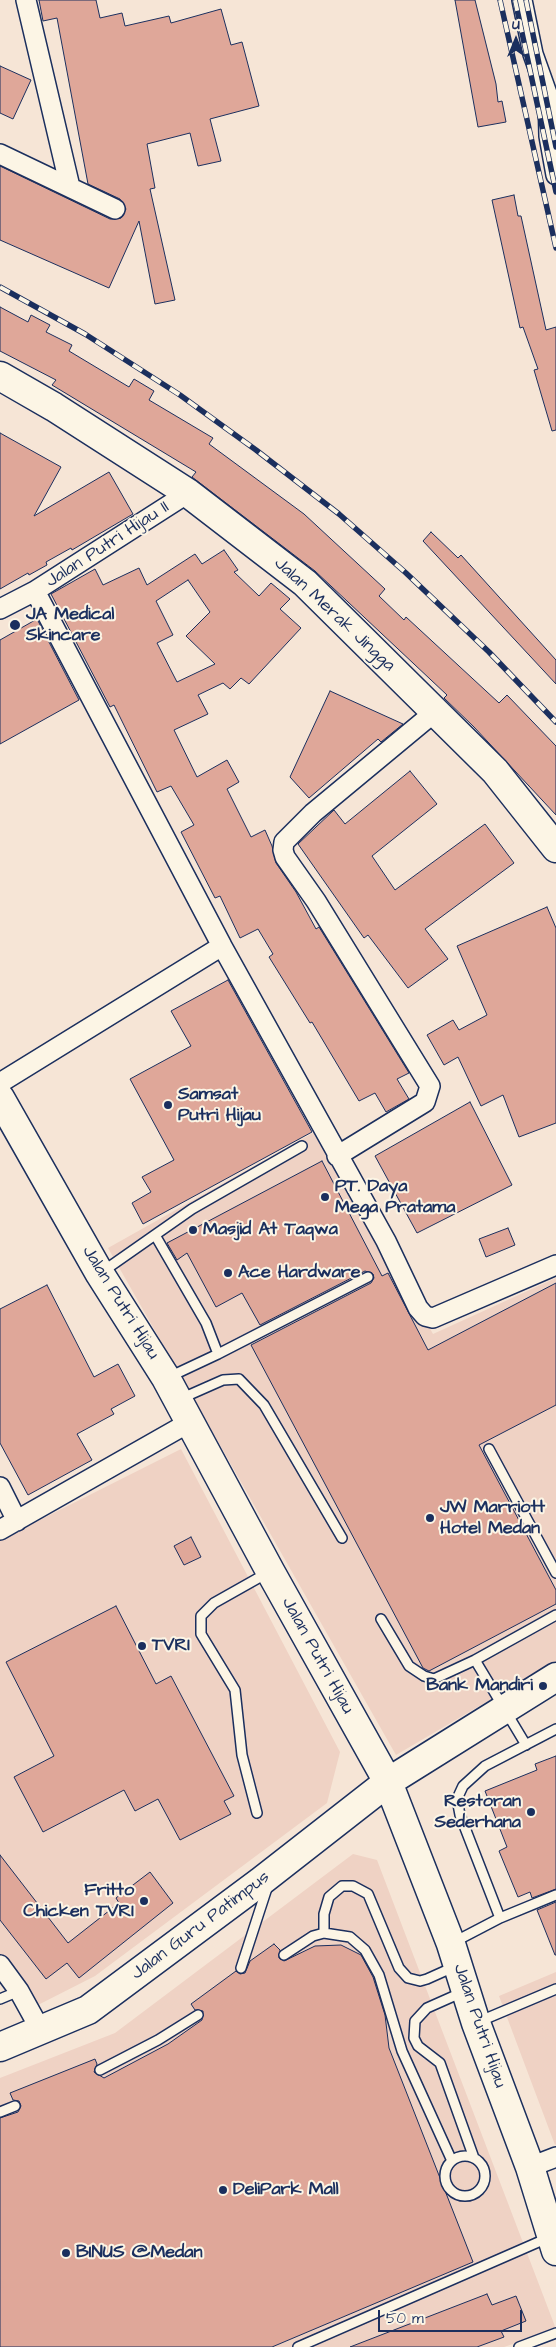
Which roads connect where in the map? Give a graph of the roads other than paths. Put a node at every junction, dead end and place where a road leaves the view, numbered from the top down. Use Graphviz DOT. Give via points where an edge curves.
graph roads {
  1 [pos="26,0"];
  2 [pos="522,0"];
  3 [pos="0,154"];
  4 [pos="556,175"];
  5 [pos="70,187"];
  6 [pos="115,209"];
  7 [pos="0,376"];
  8 [pos="188,493"];
  9 [pos="35,591"];
  10 [pos="0,610"];
  11 [pos="436,710"];
  12 [pos="556,848"];
  13 [pos="222,946"];
  14 [pos="0,1083"];
  15 [pos="0,1098"];
  16 [pos="302,1146"];
  17 [pos="338,1156"];
  18 [pos="155,1235"];
  19 [pos="556,1264"];
  20 [pos="100,1274"];
  21 [pos="368,1277"];
  22 [pos="218,1354"];
  23 [pos="178,1400"];
  24 [pos="489,1449"];
  25 [pos="0,1487"];
  26 [pos="17,1521"];
  27 [pos="0,1530"];
  28 [pos="342,1538"];
  29 [pos="270,1571"];
  30 [pos="556,1573"];
  31 [pos="556,1615"];
  32 [pos="382,1619"];
  33 [pos="475,1660"];
  34 [pos="556,1677"];
  35 [pos="506,1708"];
  36 [pos="556,1729"];
  37 [pos="526,1745"];
  38 [pos="388,1782"];
  39 [pos="257,1813"];
  40 [pos="272,1872"];
  41 [pos="556,1895"];
  42 [pos="500,1918"];
  43 [pos="324,1933"];
  44 [pos="284,1955"];
  45 [pos="454,1955"];
  46 [pos="0,1964"];
  47 [pos="241,1968"];
  48 [pos="556,1989"];
  49 [pos="19,1990"];
  50 [pos="466,1991"];
  51 [pos="0,1999"];
  52 [pos="198,2015"];
  53 [pos="476,2023"];
  54 [pos="40,2029"];
  55 [pos="0,2047"];
  56 [pos="100,2070"];
  57 [pos="16,2106"];
  58 [pos="1,2110"];
  59 [pos="556,2157"];
  60 [pos="474,2158"];
  61 [pos="452,2161"];
  62 [pos="530,2167"];
  63 [pos="553,2244"];
  64 [pos="556,2334"];
  65 [pos="298,2347"];
  66 [pos="520,2347"];
  1 -- 5 [label="street"];
  2 -- 4 [label="street" via="533,54 548,96 548,136"];
  3 -- 5 [label="street"];
  5 -- 6 [label="street"];
  7 -- 8 [label="main road, Jalan Merak Jingga"];
  8 -- 9 [label="street, Jalan Putri Hijau II"];
  8 -- 11 [label="main road, Jalan Merak Jingga" via="305,583"];
  9 -- 10 [label="street, Jalan Putri Hijau II"];
  9 -- 13 [label="street"];
  11 -- 12 [label="main road, Jalan Merak Jingga" via="495,771"];
  11 -- 17 [label="street" via="313,813 284,842 285,857 316,901 430,1086 425,1102"];
  13 -- 14 [label="street"];
  13 -- 17 [label="street"];
  15 -- 20 [label="main road, Jalan Putri Hijau"];
  16 -- 18 [label="lane" via="192,1209"];
  17 -- 19 [label="street" via="425,1316 433,1318 444,1314"];
  18 -- 20 [label="lane"];
  18 -- 22 [label="lane" via="206,1323"];
  20 -- 23 [label="main road, Jalan Putri Hijau"];
  21 -- 22 [label="lane"];
  22 -- 23 [label="lane"];
  23 -- 26 [label="street"];
  23 -- 28 [label="lane" via="223,1380 239,1379 264,1405"];
  23 -- 29 [label="main road, Jalan Putri Hijau"];
  24 -- 30 [label="lane"];
  25 -- 26 [label="street"];
  26 -- 27 [label="street"];
  29 -- 38 [label="main road, Jalan Putri Hijau"];
  29 -- 39 [label="lane" via="214,1603 201,1616 201,1634 235,1690 242,1755"];
  31 -- 33 [label="lane"];
  32 -- 33 [label="lane" via="409,1666 424,1676 434,1679"];
  33 -- 35 [label="lane"];
  34 -- 35 [label="main road, Jalan Guru Patimpus"];
  35 -- 37 [label="lane"];
  35 -- 38 [label="main road, Jalan Guru Patimpus"];
  36 -- 37 [label="lane"];
  37 -- 42 [label="lane" via="485,1766 463,1786 457,1798 460,1815"];
  38 -- 40 [label="main road, Jalan Guru Patimpus"];
  38 -- 45 [label="main road, Jalan Putri Hijau"];
  40 -- 47 [label="lane"];
  40 -- 54 [label="main road, Jalan Guru Patimpus" via="88,2010"];
  41 -- 42 [label="lane"];
  42 -- 45 [label="lane"];
  43 -- 44 [label="lane" via="313,1936"];
  43 -- 45 [label="lane" via="328,1897 342,1886 353,1886 368,1894 399,1968 408,1978 427,1979"];
  43 -- 61 [label="lane" via="350,1937 374,1963 402,2052"];
  45 -- 50 [label="main road, Jalan Putri Hijau"];
  46 -- 49 [label="street"];
  48 -- 53 [label="lane"];
  49 -- 51 [label="lane"];
  49 -- 54 [label="street"];
  50 -- 53 [label="main road, Jalan Putri Hijau"];
  50 -- 60 [label="lane" via="427,2008 415,2021 414,2038 418,2046 440,2062"];
  52 -- 56 [label="lane"];
  53 -- 62 [label="main road, Jalan Putri Hijau"];
  54 -- 55 [label="main road, Jalan Guru Patimpus"];
  57 -- 58 [label="lane"];
  59 -- 62 [label="street"];
  60 -- 61 [label="lane" via="459,2157"];
  60 -- 61 [label="lane" via="484,2170 482,2185 478,2191 463,2196 449,2188 446,2182 445,2174"];
  62 -- 63 [label="main road, Jalan Putri Hijau"];
  63 -- 65 [label="lane"];
  64 -- 66 [label="lane"];
}
